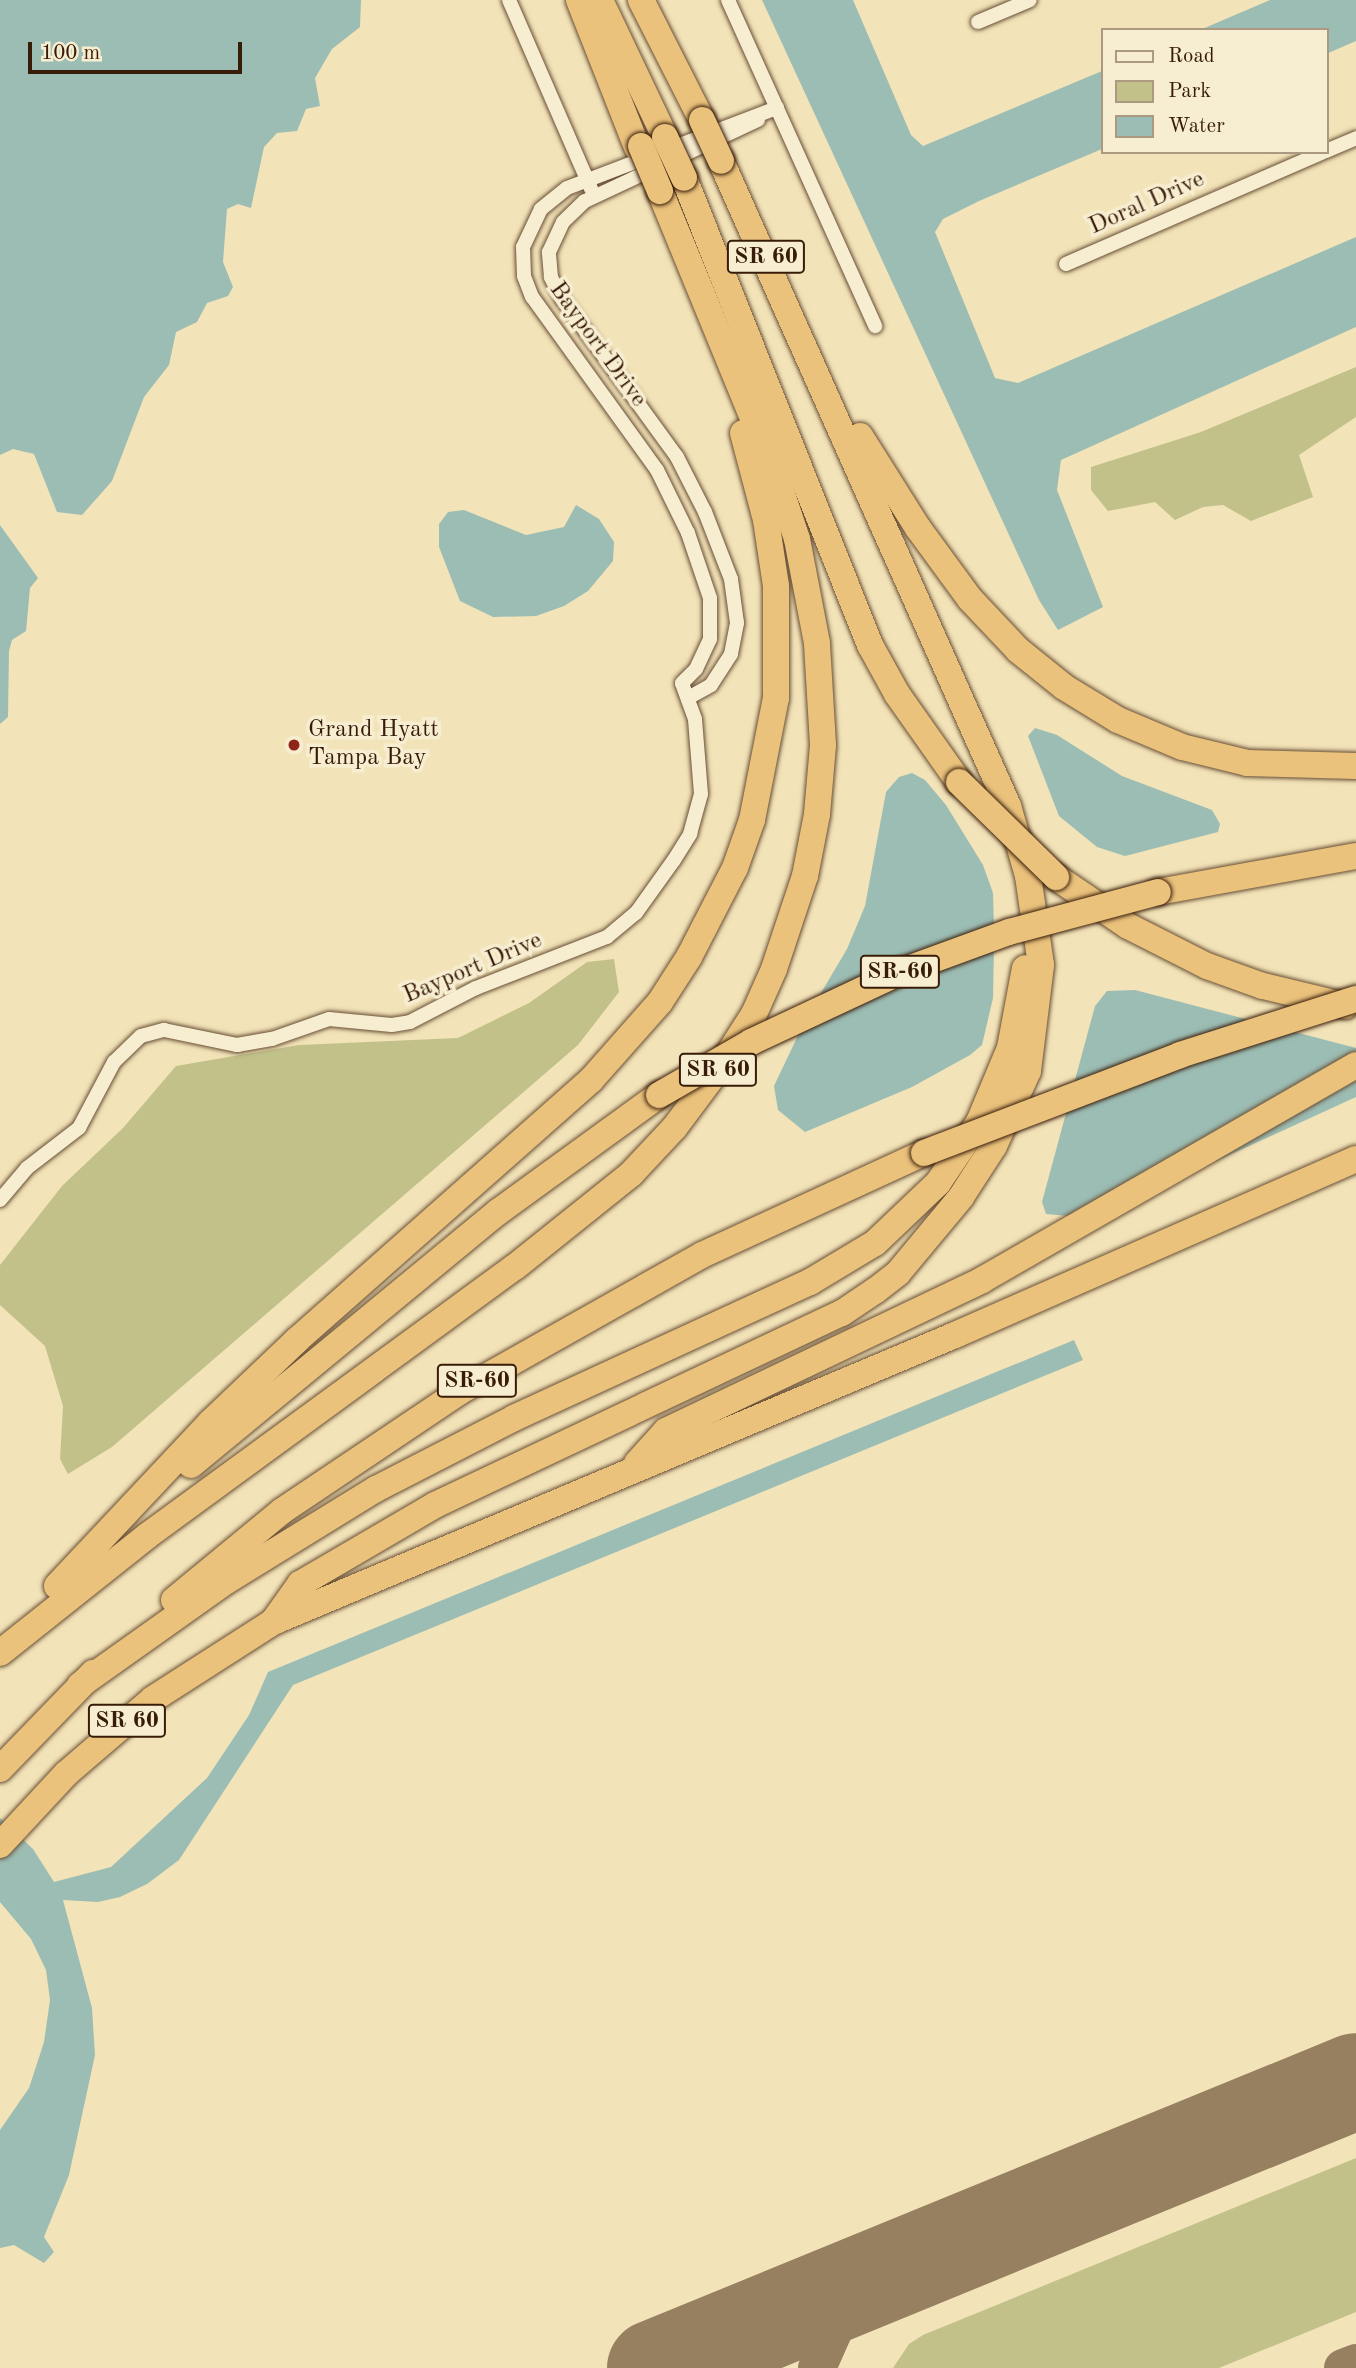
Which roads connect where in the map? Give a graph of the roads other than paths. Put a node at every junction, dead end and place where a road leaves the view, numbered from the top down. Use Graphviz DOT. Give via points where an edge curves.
graph roads {
  1 [pos="509,0"];
  2 [pos="579,0"];
  3 [pos="600,0"];
  4 [pos="640,0"];
  5 [pos="729,0"];
  6 [pos="1030,0"];
  7 [pos="978,22"];
  8 [pos="777,108"];
  9 [pos="1356,138"];
  10 [pos="1328,151"];
  11 [pos="1320,154"];
  12 [pos="587,181"];
  13 [pos="657,192"];
  14 [pos="594,197"];
  15 [pos="1066,264"];
  16 [pos="875,326"];
  17 [pos="810,354"];
  18 [pos="688,698"];
  19 [pos="1356,766"];
  20 [pos="1356,856"];
  21 [pos="1028,876"];
  22 [pos="1356,999"];
  23 [pos="1356,1008"];
  24 [pos="1356,1065"];
  25 [pos="1356,1159"];
  26 [pos="0,1199"];
  27 [pos="633,1467"];
  28 [pos="96,1548"];
  29 [pos="273,1622"];
  30 [pos="0,1647"];
  31 [pos="0,1653"];
  32 [pos="80,1685"];
  33 [pos="0,1769"];
  34 [pos="0,1845"];
  1 -- 12 [label="street"];
  2 -- 13 [label="highway, SR 60, bridge"];
  3 -- 23 [label="highway, bridge" via="684,178 870,645 897,694 959,782 1056,877 1128,926 1207,966 1263,986"];
  4 -- 17 [label="highway, SR 60, bridge" via="702,120"];
  5 -- 8 [label="street"];
  6 -- 7 [label="street"];
  8 -- 12 [label="street, Bayport Drive"];
  8 -- 14 [label="street, Bayport Drive" via="743,130"];
  8 -- 16 [label="street"];
  9 -- 10 [label="street, Doral Drive"];
  11 -- 15 [label="street, Doral Drive"];
  12 -- 14 [label="street"];
  12 -- 18 [label="street, Bayport Drive" via="555,196 535,217 523,247 524,276 540,309 650,460 688,533 713,620 702,659 682,683"];
  13 -- 28 [label="highway, SR 60" via="746,441 766,520 776,586 778,662 771,737 752,820 735,868 689,957 660,1002 618,1052 297,1340 211,1422"];
  13 -- 31 [label="highway, SR 60" via="777,477 797,539 817,643 823,745 817,814 796,909 764,991 739,1040 693,1105 657,1148 603,1199 147,1536"];
  14 -- 18 [label="street, Bayport Drive" via="573,211 555,233 549,252 551,277 677,457 705,512 734,593 737,623 728,660 711,685"];
  17 -- 19 [label="highway" via="918,528 970,599 1018,650 1064,687 1118,720 1182,747 1247,763"];
  17 -- 21 [label="highway, SR 60" via="992,767"];
  18 -- 26 [label="street, Bayport Drive" via="702,770 696,815 674,860 636,913 613,933 476,988 402,1024 330,1019 272,1039 237,1045 171,1031 148,1033 119,1055 79,1128 27,1168"];
  20 -- 28 [label="highway, SR-60 / SR-60, bridge" via="1158,892 1044,921 916,965 751,1042 659,1095 563,1161"];
  21 -- 29 [label="highway, SR 60" via="1041,965 1028,1070 980,1169 898,1273 842,1313 435,1505 300,1584"];
  21 -- 32 [label="highway" via="1023,986 1000,1076 953,1163 896,1225 810,1282 514,1418 367,1494 217,1588"];
  22 -- 32 [label="highway, SR-60 / SR-60, bridge" via="1180,1055 924,1153 702,1255 429,1410 244,1541"];
  24 -- 27 [label="highway" via="982,1280 666,1431"];
  25 -- 27 [label="highway" via="930,1346"];
  27 -- 29 [label="highway"];
  28 -- 30 [label="highway, SR 60"];
  29 -- 34 [label="highway, SR 60" via="153,1699 67,1773"];
  32 -- 33 [label="highway, SR-60"];
}
